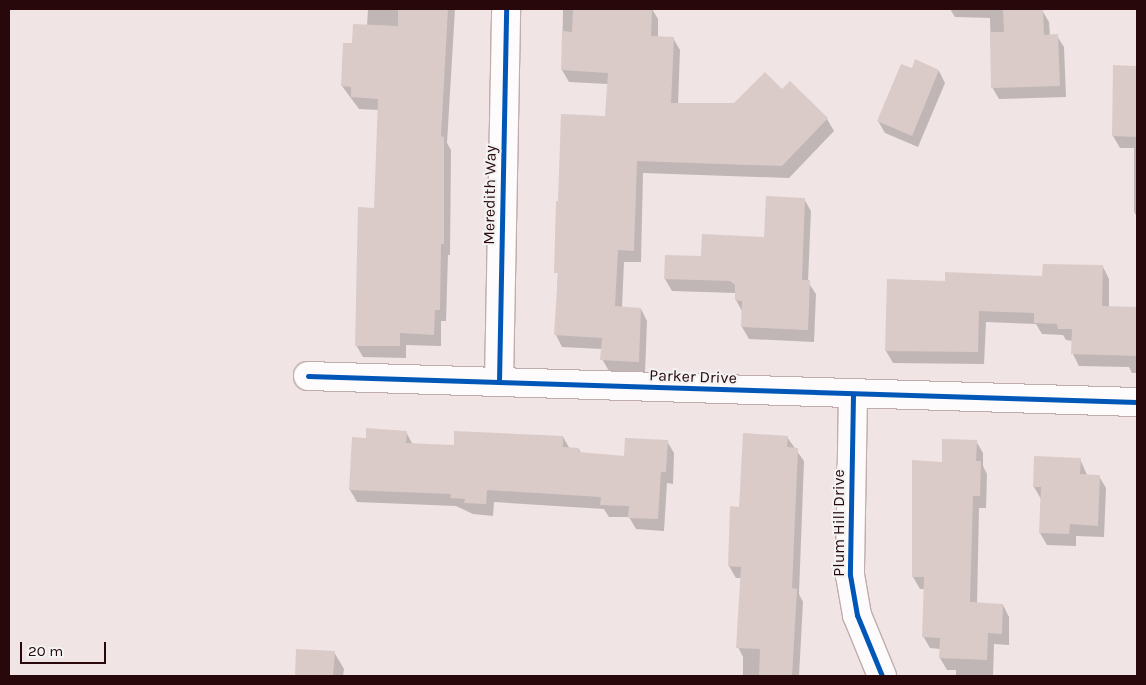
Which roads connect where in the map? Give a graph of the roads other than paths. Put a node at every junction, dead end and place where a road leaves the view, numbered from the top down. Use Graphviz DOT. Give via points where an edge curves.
graph roads {
  1 [pos="506,9"];
  2 [pos="308,376"];
  3 [pos="499,382"];
  4 [pos="853,395"];
  5 [pos="1137,402"];
  6 [pos="882,676"];
  1 -- 3 [label="street, Meredith Way"];
  2 -- 3 [label="street, Parker Drive"];
  3 -- 4 [label="street, Parker Drive"];
  4 -- 5 [label="street, Parker Drive"];
  4 -- 6 [label="street, Plum Hill Drive" via="850,575 857,615"];
}
